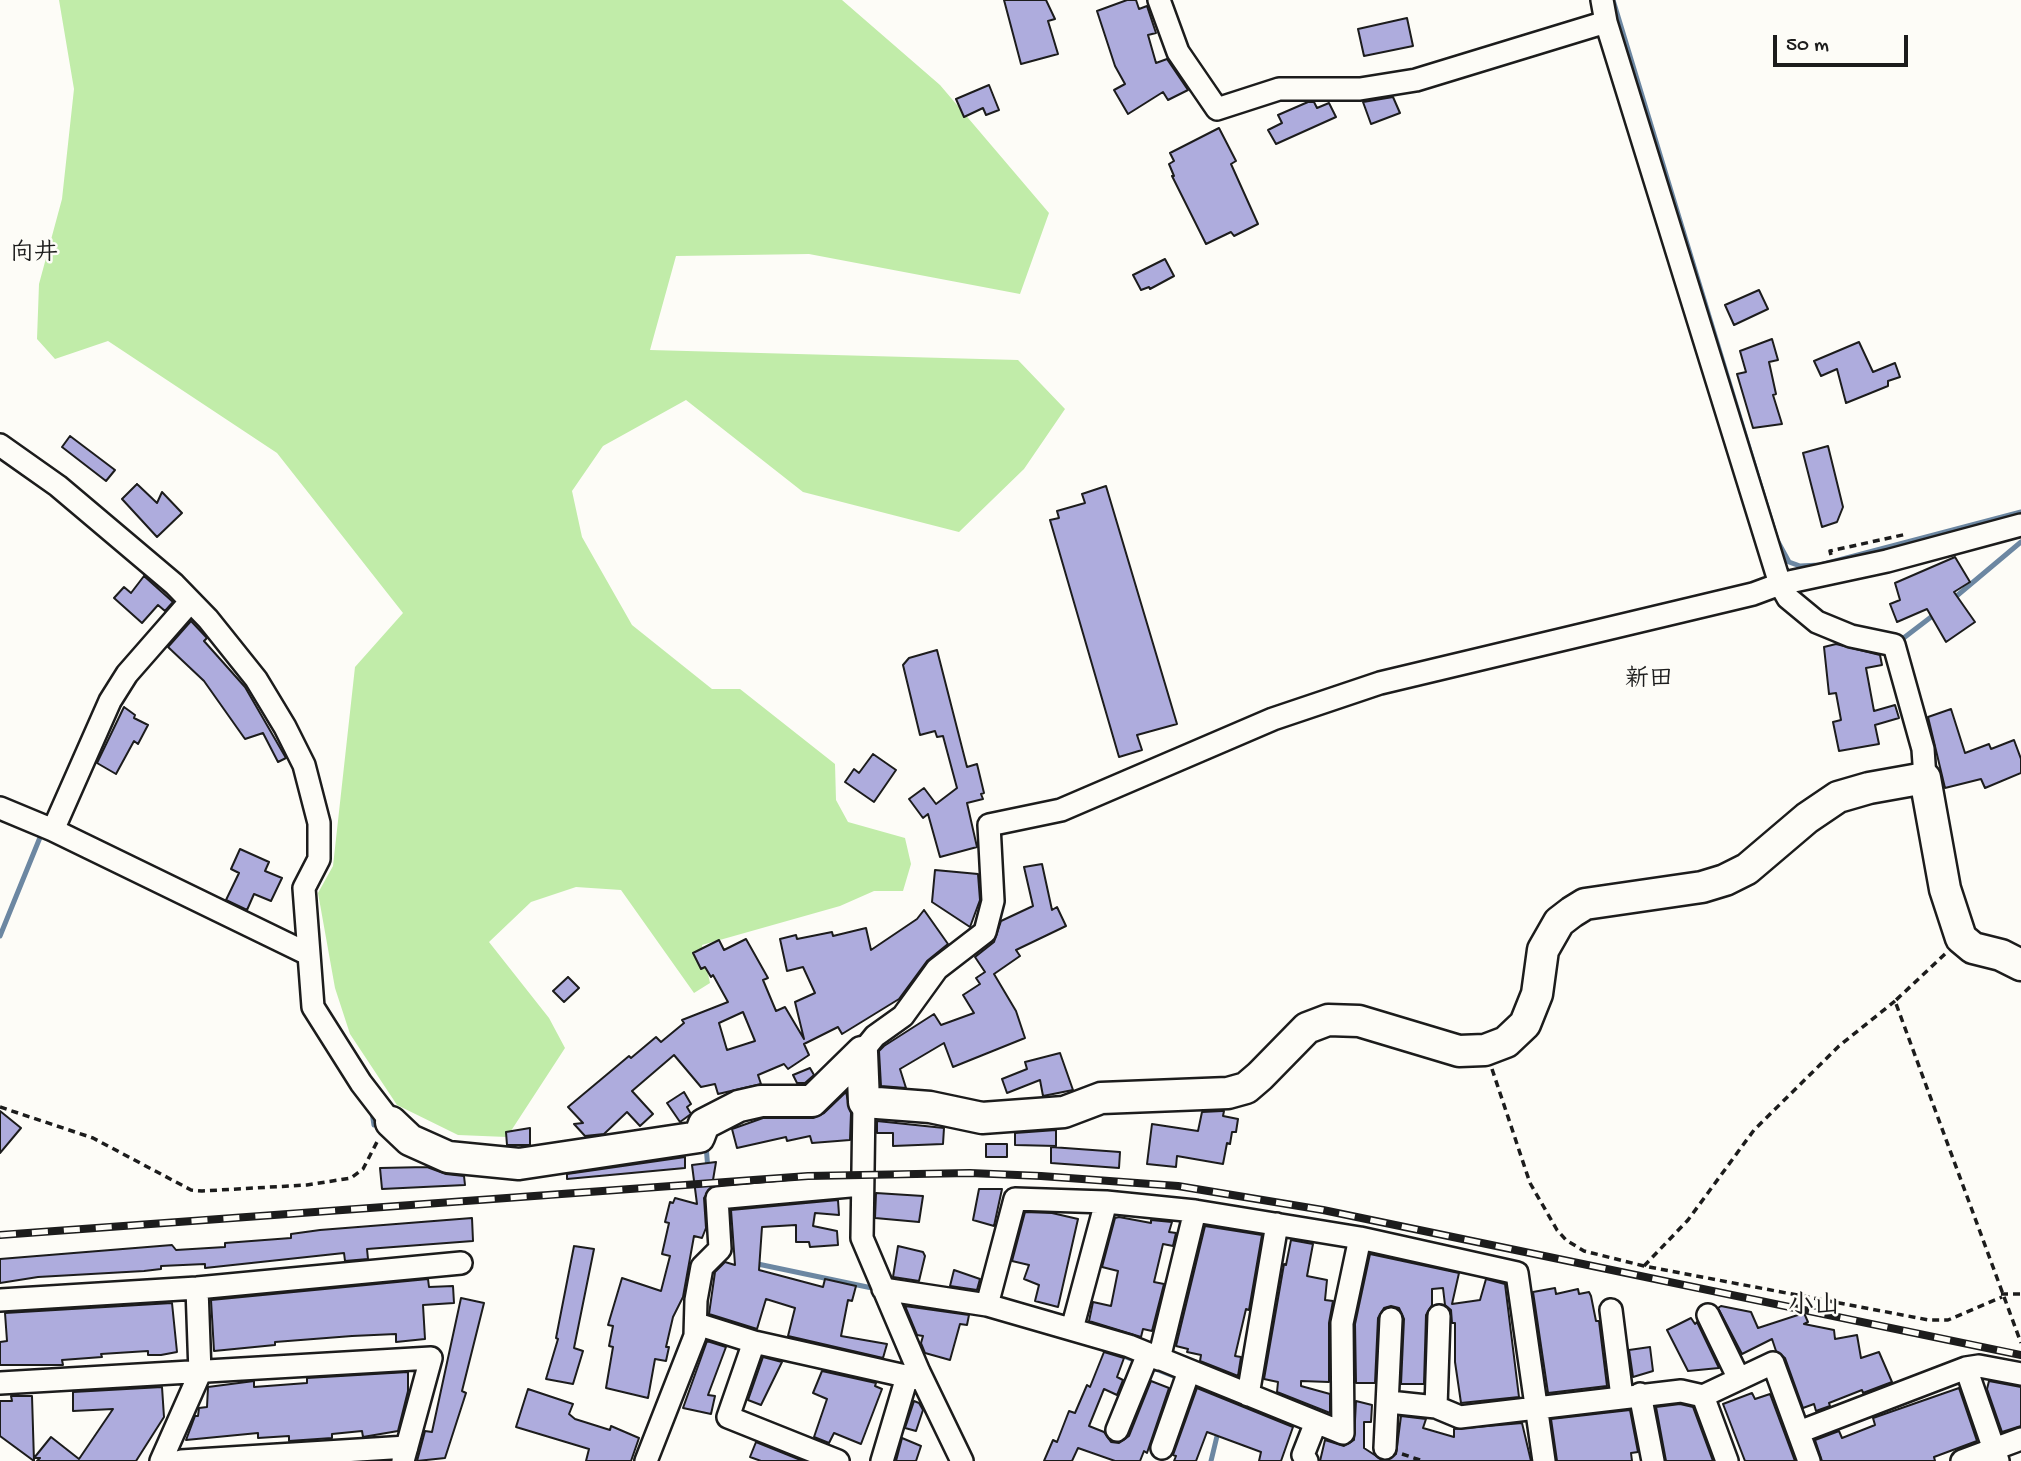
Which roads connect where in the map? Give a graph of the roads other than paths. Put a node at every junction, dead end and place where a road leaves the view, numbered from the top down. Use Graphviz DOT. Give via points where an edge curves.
graph roads {
  1 [pos="1159,0"];
  2 [pos="1602,0"];
  3 [pos="1606,22"];
  4 [pos="0,445"];
  5 [pos="2021,525"];
  6 [pos="1780,584"];
  7 [pos="190,602"];
  8 [pos="1925,778"];
  9 [pos="0,808"];
  10 [pos="53,830"];
  11 [pos="306,953"];
  12 [pos="2021,965"];
  13 [pos="862,1052"];
  14 [pos="864,1102"];
  15 [pos="391,1122"];
  16 [pos="861,1185"];
  17 [pos="1105,1202"];
  18 [pos="1195,1211"];
  19 [pos="1277,1224"];
  20 [pos="1360,1238"];
  21 [pos="461,1263"];
  22 [pos="198,1288"];
  23 [pos="883,1289"];
  24 [pos="0,1300"];
  25 [pos="987,1305"];
  26 [pos="1611,1310"];
  27 [pos="1708,1315"];
  28 [pos="1439,1316"];
  29 [pos="1391,1320"];
  30 [pos="700,1325"];
  31 [pos="1072,1329"];
  32 [pos="754,1342"];
  33 [pos="1149,1360"];
  34 [pos="1966,1368"];
  35 [pos="201,1373"];
  36 [pos="2021,1374"];
  37 [pos="915,1378"];
  38 [pos="1186,1378"];
  39 [pos="1740,1379"];
  40 [pos="0,1383"];
  41 [pos="1248,1395"];
  42 [pos="1631,1395"];
  43 [pos="1703,1396"];
  44 [pos="1389,1402"];
  45 [pos="1436,1407"];
  46 [pos="1535,1407"];
  47 [pos="1316,1422"];
  48 [pos="1117,1430"];
  49 [pos="1799,1432"];
  50 [pos="2021,1439"];
  51 [pos="1162,1448"];
  52 [pos="1385,1448"];
  53 [pos="405,1454"];
  54 [pos="1996,1455"];
  55 [pos="161,1461"];
  56 [pos="181,1461"];
  57 [pos="646,1461"];
  58 [pos="838,1461"];
  59 [pos="881,1461"];
  60 [pos="962,1461"];
  61 [pos="1307,1461"];
  62 [pos="1544,1461"];
  63 [pos="1653,1461"];
  64 [pos="1727,1461"];
  65 [pos="1809,1461"];
  66 [pos="1962,1461"];
  1 -- 3 [label="street" via="1178,52 1217,109 1279,89 1360,89 1416,79"];
  2 -- 3 [label="street"];
  3 -- 6 [label="street"];
  4 -- 7 [label="street" via="58,486 174,583"];
  5 -- 6 [label="street"];
  6 -- 8 [label="street" via="1788,598 1817,622 1851,636 1894,645 1923,750"];
  6 -- 13 [label="street" via="1380,684 1273,719 1074,806 989,825 993,901 985,932 937,970 903,1016"];
  7 -- 10 [label="street" via="127,674 110,701"];
  7 -- 11 [label="street" via="256,679 290,736 314,793 320,823 319,859 304,888"];
  8 -- 12 [label="main road" via="1945,888 1961,938 1973,948"];
  8 -- 14 [label="main road" via="1838,797 1747,869 1725,880 1585,904 1572,912 1559,922 1542,950 1533,1011 1512,1037 1491,1049 1459,1051 1359,1021 1336,1020 1307,1028 1260,1076 1245,1088 1228,1093 1101,1098 1064,1112 982,1118 930,1107"];
  9 -- 10 [label="street"];
  10 -- 11 [label="street"];
  11 -- 15 [label="street" via="313,1007"];
  13 -- 14 [label="main road"];
  13 -- 15 [label="main road" via="812,1101 761,1101 739,1106 704,1124 699,1137 543,1161 510,1165 448,1157 411,1140"];
  14 -- 16 [label="street"];
  16 -- 23 [label="street" via="862,1238"];
  16 -- 30 [label="street" via="717,1198 716,1252 702,1267 696,1300"];
  17 -- 18 [label="street"];
  17 -- 25 [label="street" via="1015,1199"];
  17 -- 31 [label="street"];
  18 -- 19 [label="street"];
  18 -- 33 [label="street"];
  19 -- 20 [label="street"];
  19 -- 41 [label="street"];
  20 -- 46 [label="street" via="1517,1273"];
  20 -- 47 [label="street" via="1342,1323 1343,1433"];
  21 -- 22 [label="street"];
  22 -- 24 [label="street"];
  22 -- 35 [label="street"];
  23 -- 25 [label="street"];
  23 -- 37 [label="street"];
  25 -- 31 [label="street"];
  26 -- 42 [label="street"];
  27 -- 39 [label="street"];
  28 -- 45 [label="street"];
  29 -- 44 [label="street"];
  30 -- 32 [label="street"];
  30 -- 57 [label="street"];
  31 -- 33 [label="street"];
  32 -- 37 [label="street"];
  32 -- 58 [label="street" via="728,1417"];
  33 -- 38 [label="street"];
  33 -- 48 [label="street"];
  34 -- 36 [label="street"];
  34 -- 49 [label="street"];
  34 -- 54 [label="street"];
  35 -- 40 [label="street"];
  35 -- 53 [label="street" via="431,1358"];
  35 -- 55 [label="street"];
  37 -- 59 [label="street"];
  37 -- 60 [label="street"];
  38 -- 41 [label="street"];
  38 -- 51 [label="street"];
  39 -- 43 [label="street"];
  39 -- 49 [label="street" via="1773,1363"];
  41 -- 47 [label="street"];
  42 -- 43 [label="street" via="1681,1391"];
  42 -- 46 [label="street"];
  42 -- 63 [label="street"];
  43 -- 64 [label="street"];
  44 -- 45 [label="street"];
  44 -- 52 [label="street"];
  45 -- 46 [label="street" via="1460,1417"];
  46 -- 62 [label="street"];
  47 -- 61 [label="street" via="1303,1455"];
  49 -- 65 [label="street"];
  50 -- 54 [label="street"];
  53 -- 56 [label="street"];
  54 -- 66 [label="street"];
}
